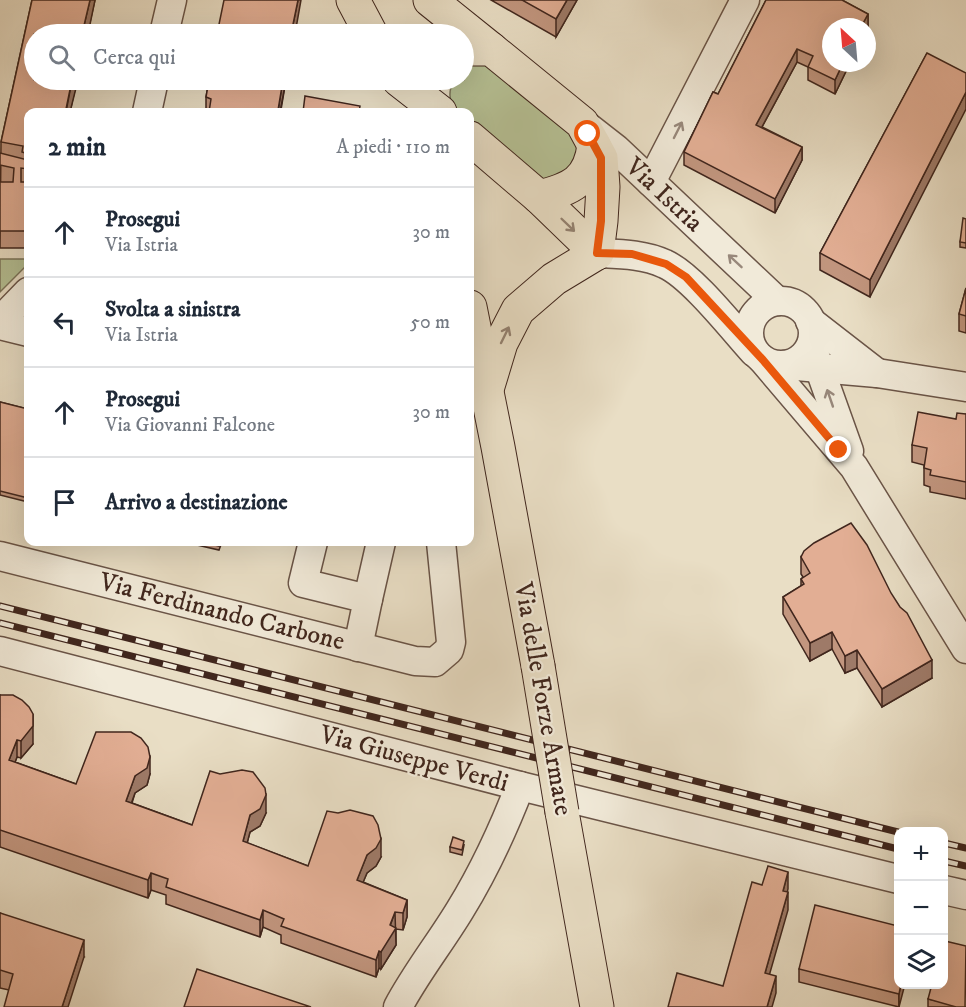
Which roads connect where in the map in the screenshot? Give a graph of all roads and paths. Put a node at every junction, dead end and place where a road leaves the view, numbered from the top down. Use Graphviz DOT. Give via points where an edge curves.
graph roads {
  1 [pos="172,0"];
  2 [pos="352,0"];
  3 [pos="430,0"];
  4 [pos="745,0"];
  5 [pos="166,24"];
  6 [pos="365,24"];
  7 [pos="453,24"];
  8 [pos="477,50"];
  9 [pos="152,90"];
  10 [pos="411,90"];
  11 [pos="431,105"];
  12 [pos="148,108"];
  13 [pos="588,134"];
  14 [pos="474,141"];
  15 [pos="651,182"];
  16 [pos="539,197"];
  17 [pos="597,253"];
  18 [pos="24,296"];
  19 [pos="777,301"];
  20 [pos="0,321"];
  21 [pos="0,325"];
  22 [pos="474,328"];
  23 [pos="24,331"];
  24 [pos="814,344"];
  25 [pos="768,359"];
  26 [pos="877,373"];
  27 [pos="966,387"];
  28 [pos="486,391"];
  29 [pos="854,468"];
  30 [pos="312,546"];
  31 [pos="380,546"];
  32 [pos="441,546"];
  33 [pos="0,556"];
  34 [pos="368,599"];
  35 [pos="358,647"];
  36 [pos="966,649"];
  37 [pos="0,651"];
  38 [pos="520,786"];
  39 [pos="894,878"];
  40 [pos="948,891"];
  41 [pos="966,895"];
  42 [pos="398,1007"];
  43 [pos="597,1007"];
  1 -- 5 [label="street"];
  2 -- 6 [label="main road"];
  3 -- 7 [label="main road, Via Istria"];
  15 -- 4 [label="street, one-way"];
  8 -- 13 [label="main road, Via Istria"];
  9 -- 12 [label="street"];
  10 -- 11 [label="main road"];
  13 -- 15 [label="street, Via Istria" via="616,149"];
  13 -- 16 [label="main road" via="592,160 582,179 563,191"];
  13 -- 17 [label="main road, Via Istria" via="601,158 603,187"];
  14 -- 16 [label="main road"];
  19 -- 15 [label="street, Via Istria, one-way"];
  16 -- 17 [label="main road, one-way"];
  17 -- 25 [label="street, Via Istria" via="632,254 666,264 686,277"];
  28 -- 17 [label="main road, Via delle Forze Armate, one-way" via="501,343 518,310 554,279"];
  18 -- 20 [label="street"];
  19 -- 24 [label="street" via="797,305 805,312"];
  19 -- 25 [label="street" via="758,311 749,330 750,342"];
  21 -- 23 [label="street"];
  22 -- 28 [label="main road, Via delle Forze Armate"];
  24 -- 25 [label="street"];
  24 -- 26 [label="street"];
  24 -- 26 [label="street"];
  29 -- 24 [label="street, one-way"];
  25 -- 29 [label="street, Via Istria"];
  26 -- 27 [label="street"];
  28 -- 43 [label="main road, Via delle Forze Armate, bridge"];
  29 -- 36 [label="street"];
  30 -- 34 [label="street" via="303,584"];
  31 -- 34 [label="street"];
  32 -- 35 [label="street, Via Ferdinando Carbone" via="449,650 435,662"];
  33 -- 35 [label="street, Via Ferdinando Carbone"];
  34 -- 35 [label="street"];
  37 -- 38 [label="street, Via Giuseppe Verdi"];
  38 -- 39 [label="street, Via Giuseppe Verdi"];
  38 -- 42 [label="street" via="486,865"];
  40 -- 41 [label="street"];
}
